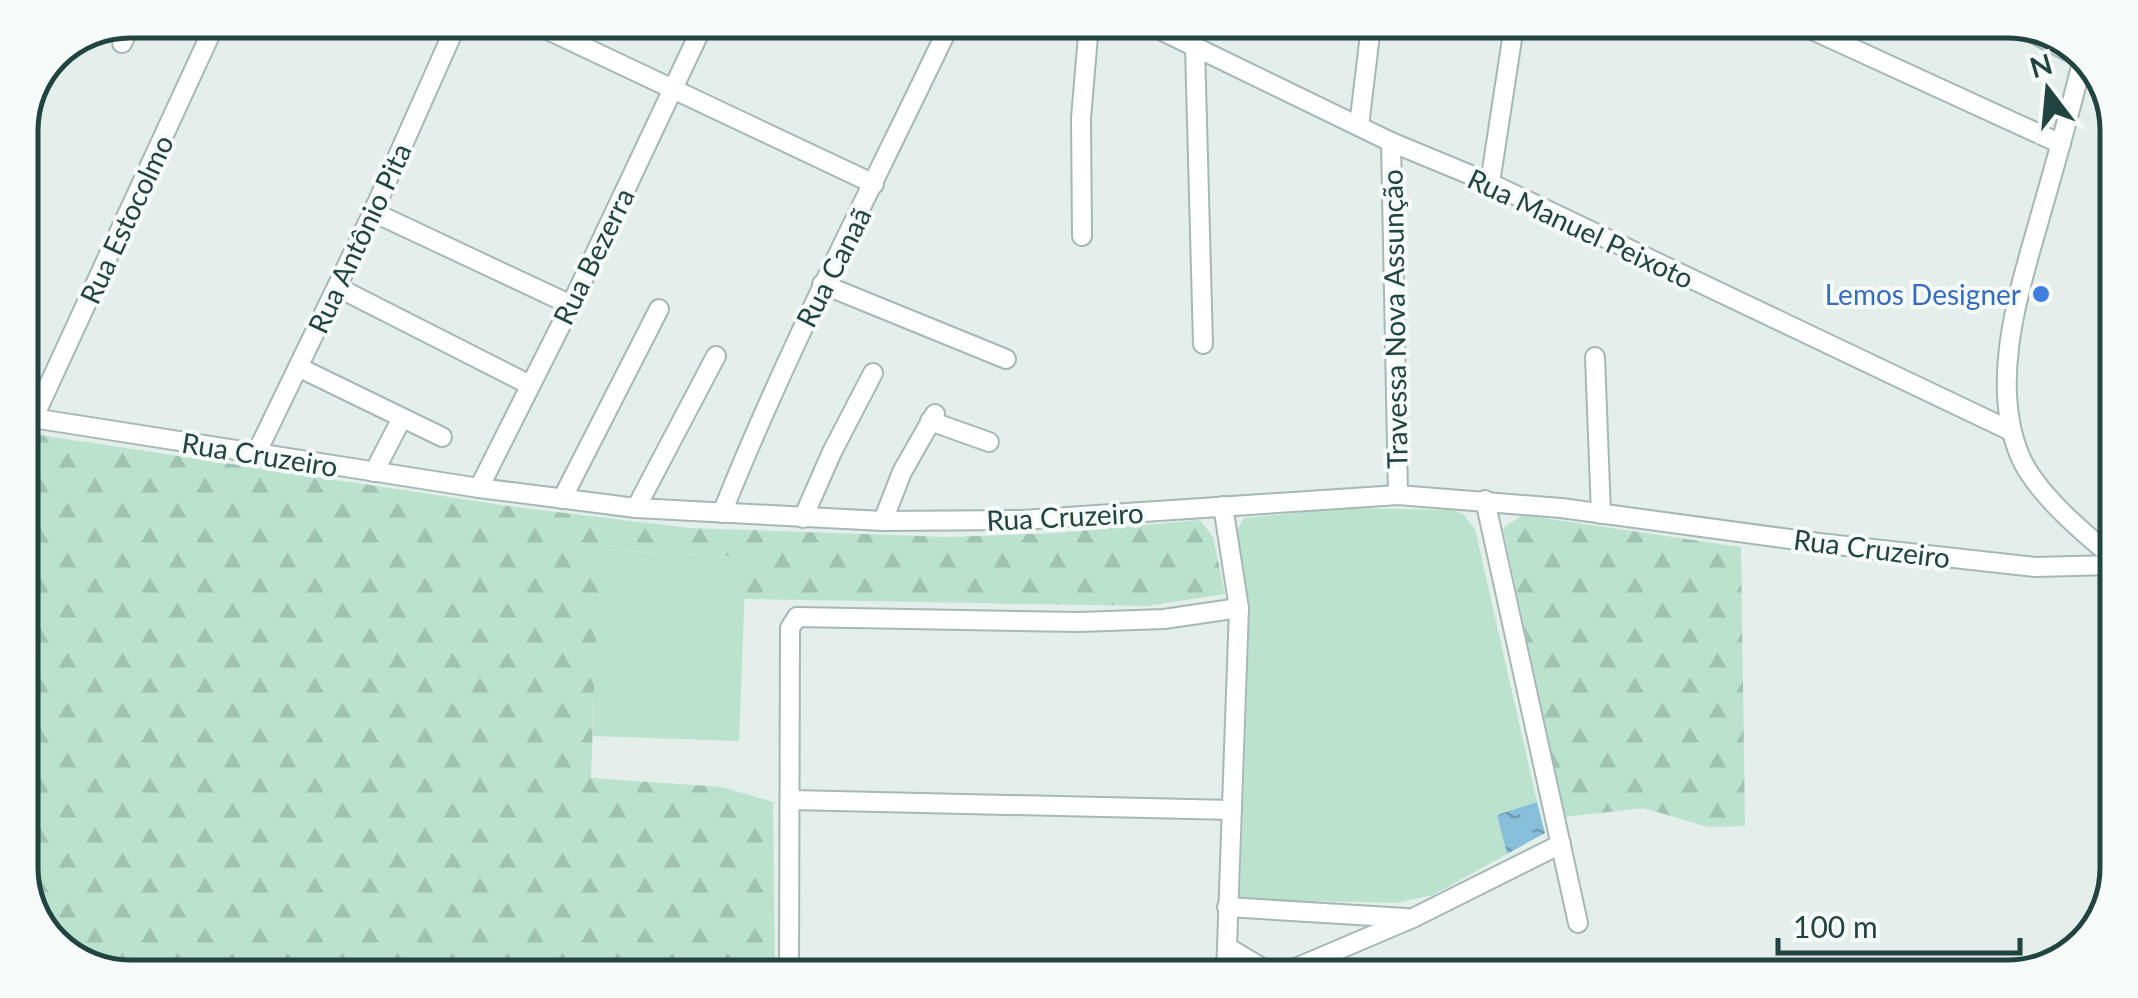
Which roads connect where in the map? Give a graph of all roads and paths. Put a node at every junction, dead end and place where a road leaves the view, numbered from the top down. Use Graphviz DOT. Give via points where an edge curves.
graph roads {
  1 [pos="124,38"];
  2 [pos="208,38"];
  3 [pos="451,38"];
  4 [pos="565,38"];
  5 [pos="696,38"];
  6 [pos="943,38"];
  7 [pos="1088,38"];
  8 [pos="1176,38"];
  9 [pos="1370,38"];
  10 [pos="1512,38"];
  11 [pos="1830,38"];
  12 [pos="122,43"];
  13 [pos="1195,48"];
  14 [pos="2080,73"];
  15 [pos="673,88"];
  16 [pos="1359,126"];
  17 [pos="1391,142"];
  18 [pos="2060,144"];
  19 [pos="874,184"];
  20 [pos="1490,184"];
  21 [pos="373,212"];
  22 [pos="1082,236"];
  23 [pos="822,284"];
  24 [pos="337,287"];
  25 [pos="570,305"];
  26 [pos="659,309"];
  27 [pos="1203,344"];
  28 [pos="716,356"];
  29 [pos="1595,358"];
  30 [pos="1006,359"];
  31 [pos="298,367"];
  32 [pos="873,373"];
  33 [pos="530,385"];
  34 [pos="38,393"];
  35 [pos="38,418"];
  36 [pos="402,418"];
  37 [pos="2012,431"];
  38 [pos="442,438"];
  39 [pos="989,442"];
  40 [pos="256,454"];
  41 [pos="374,472"];
  42 [pos="479,488"];
  43 [pos="1398,495"];
  44 [pos="562,499"];
  45 [pos="1485,500"];
  46 [pos="1223,506"];
  47 [pos="636,508"];
  48 [pos="722,512"];
  49 [pos="1601,514"];
  50 [pos="803,518"];
  51 [pos="883,521"];
  52 [pos="2100,546"];
  53 [pos="2100,565"];
  54 [pos="1239,608"];
  55 [pos="792,800"];
  56 [pos="1232,810"];
  57 [pos="1561,844"];
  58 [pos="1227,907"];
  59 [pos="1412,918"];
  60 [pos="1578,923"];
  61 [pos="1227,947"];
  62 [pos="789,960"];
  63 [pos="1226,960"];
  64 [pos="1250,960"];
  65 [pos="1312,960"];
  1 -- 12 [label="street"];
  2 -- 34 [label="street, Rua Estocolmo"];
  3 -- 21 [label="street, Rua Antônio Pita"];
  4 -- 15 [label="street"];
  5 -- 15 [label="street, Rua Bezerra"];
  6 -- 19 [label="street, Rua Canaã"];
  7 -- 22 [label="street"];
  8 -- 13 [label="street, Rua Manuel Peixoto"];
  9 -- 16 [label="street"];
  10 -- 20 [label="street"];
  11 -- 18 [label="street"];
  13 -- 16 [label="street, Rua Manuel Peixoto"];
  13 -- 27 [label="street"];
  14 -- 18 [label="street"];
  15 -- 19 [label="street"];
  15 -- 25 [label="street, Rua Bezerra"];
  16 -- 17 [label="street, Rua Manuel Peixoto"];
  17 -- 20 [label="street, Rua Manuel Peixoto"];
  17 -- 43 [label="street, Travessa Nova Assunção"];
  18 -- 37 [label="street" via="2011,322"];
  19 -- 23 [label="street, Rua Canaã"];
  20 -- 37 [label="street, Rua Manuel Peixoto"];
  21 -- 24 [label="street, Rua Antônio Pita"];
  21 -- 25 [label="street"];
  23 -- 30 [label="street"];
  23 -- 48 [label="street, Rua Canaã"];
  24 -- 31 [label="street, Rua Antônio Pita"];
  24 -- 33 [label="street"];
  25 -- 33 [label="street, Rua Bezerra"];
  26 -- 44 [label="street"];
  28 -- 47 [label="street"];
  29 -- 49 [label="street"];
  31 -- 36 [label="street"];
  31 -- 40 [label="street, Rua Antônio Pita"];
  32 -- 50 [label="street"];
  33 -- 42 [label="street, Rua Bezerra"];
  35 -- 40 [label="street, Rua Cruzeiro"];
  36 -- 38 [label="street"];
  36 -- 41 [label="street"];
  37 -- 52 [label="street" via="2021,460 2043,490"];
  39 -- 51 [label="street" via="933,418"];
  40 -- 41 [label="street, Rua Cruzeiro"];
  41 -- 42 [label="street, Rua Cruzeiro"];
  42 -- 44 [label="street, Rua Cruzeiro"];
  43 -- 45 [label="street, Rua Cruzeiro"];
  43 -- 46 [label="street, Rua Cruzeiro"];
  44 -- 47 [label="street, Rua Cruzeiro"];
  45 -- 49 [label="street, Rua Cruzeiro"];
  45 -- 57 [label="street"];
  46 -- 51 [label="street, Rua Cruzeiro" via="1022,520"];
  46 -- 54 [label="street"];
  47 -- 48 [label="street, Rua Cruzeiro"];
  48 -- 50 [label="street, Rua Cruzeiro"];
  49 -- 53 [label="street, Rua Cruzeiro" via="2035,567"];
  50 -- 51 [label="street, Rua Cruzeiro"];
  54 -- 55 [label="street" via="1078,622 796,617 790,628"];
  54 -- 56 [label="street"];
  55 -- 56 [label="street"];
  55 -- 62 [label="street"];
  56 -- 58 [label="street"];
  57 -- 59 [label="street"];
  57 -- 60 [label="street"];
  58 -- 59 [label="street"];
  58 -- 61 [label="street"];
  59 -- 65 [label="street"];
  61 -- 63 [label="street"];
  61 -- 64 [label="street"];
}
